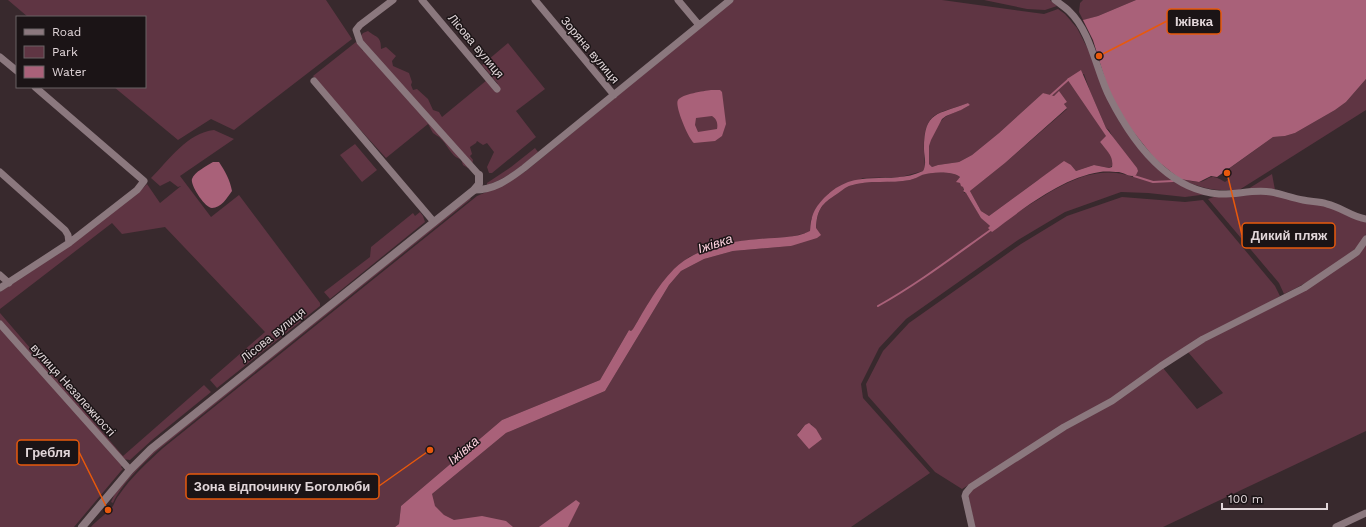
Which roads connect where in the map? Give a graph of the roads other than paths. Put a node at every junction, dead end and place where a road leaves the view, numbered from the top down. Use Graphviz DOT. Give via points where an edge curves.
graph roads {
  1 [pos="393,0"];
  2 [pos="422,0"];
  3 [pos="535,0"];
  4 [pos="678,0"];
  5 [pos="730,0"];
  6 [pos="1055,0"];
  7 [pos="699,25"];
  8 [pos="0,57"];
  9 [pos="16,71"];
  10 [pos="314,82"];
  11 [pos="36,88"];
  12 [pos="497,89"];
  13 [pos="614,95"];
  14 [pos="0,172"];
  15 [pos="479,175"];
  16 [pos="474,190"];
  17 [pos="1366,219"];
  18 [pos="434,222"];
  19 [pos="1366,239"];
  20 [pos="69,243"];
  21 [pos="0,275"];
  22 [pos="9,283"];
  23 [pos="0,288"];
  24 [pos="0,324"];
  25 [pos="130,470"];
  26 [pos="1366,513"];
  27 [pos="82,527"];
  28 [pos="972,527"];
  29 [pos="1336,527"];
  1 -- 15 [label="street" via="360,25 356,34 360,42"];
  2 -- 12 [label="street, Лісова вулиця"];
  3 -- 13 [label="street, Зоряна вулиця"];
  4 -- 7 [label="street"];
  5 -- 7 [label="street"];
  6 -- 17 [label="street" via="1080,24 1106,90 1122,121 1153,161 1179,181 1197,190 1219,194 1270,192 1326,203 1358,218"];
  7 -- 13 [label="street"];
  8 -- 9 [label="street"];
  10 -- 18 [label="street"];
  11 -- 20 [label="street" via="144,181 137,190"];
  13 -- 16 [label="street" via="512,177 486,190"];
  14 -- 20 [label="street" via="65,230"];
  15 -- 16 [label="street" via="479,184"];
  16 -- 18 [label="street, Лісова вулиця"];
  18 -- 25 [label="street, Лісова вулиця" via="150,448"];
  19 -- 28 [label="street" via="1357,252 1304,288 1203,339 1112,401 1064,427 971,487 965,496"];
  20 -- 22 [label="street"];
  21 -- 22 [label="street"];
  22 -- 23 [label="street"];
  24 -- 25 [label="street, вулиця Незалежності"];
  25 -- 27 [label="street, Лісова вулиця"];
  26 -- 29 [label="street"];
}
